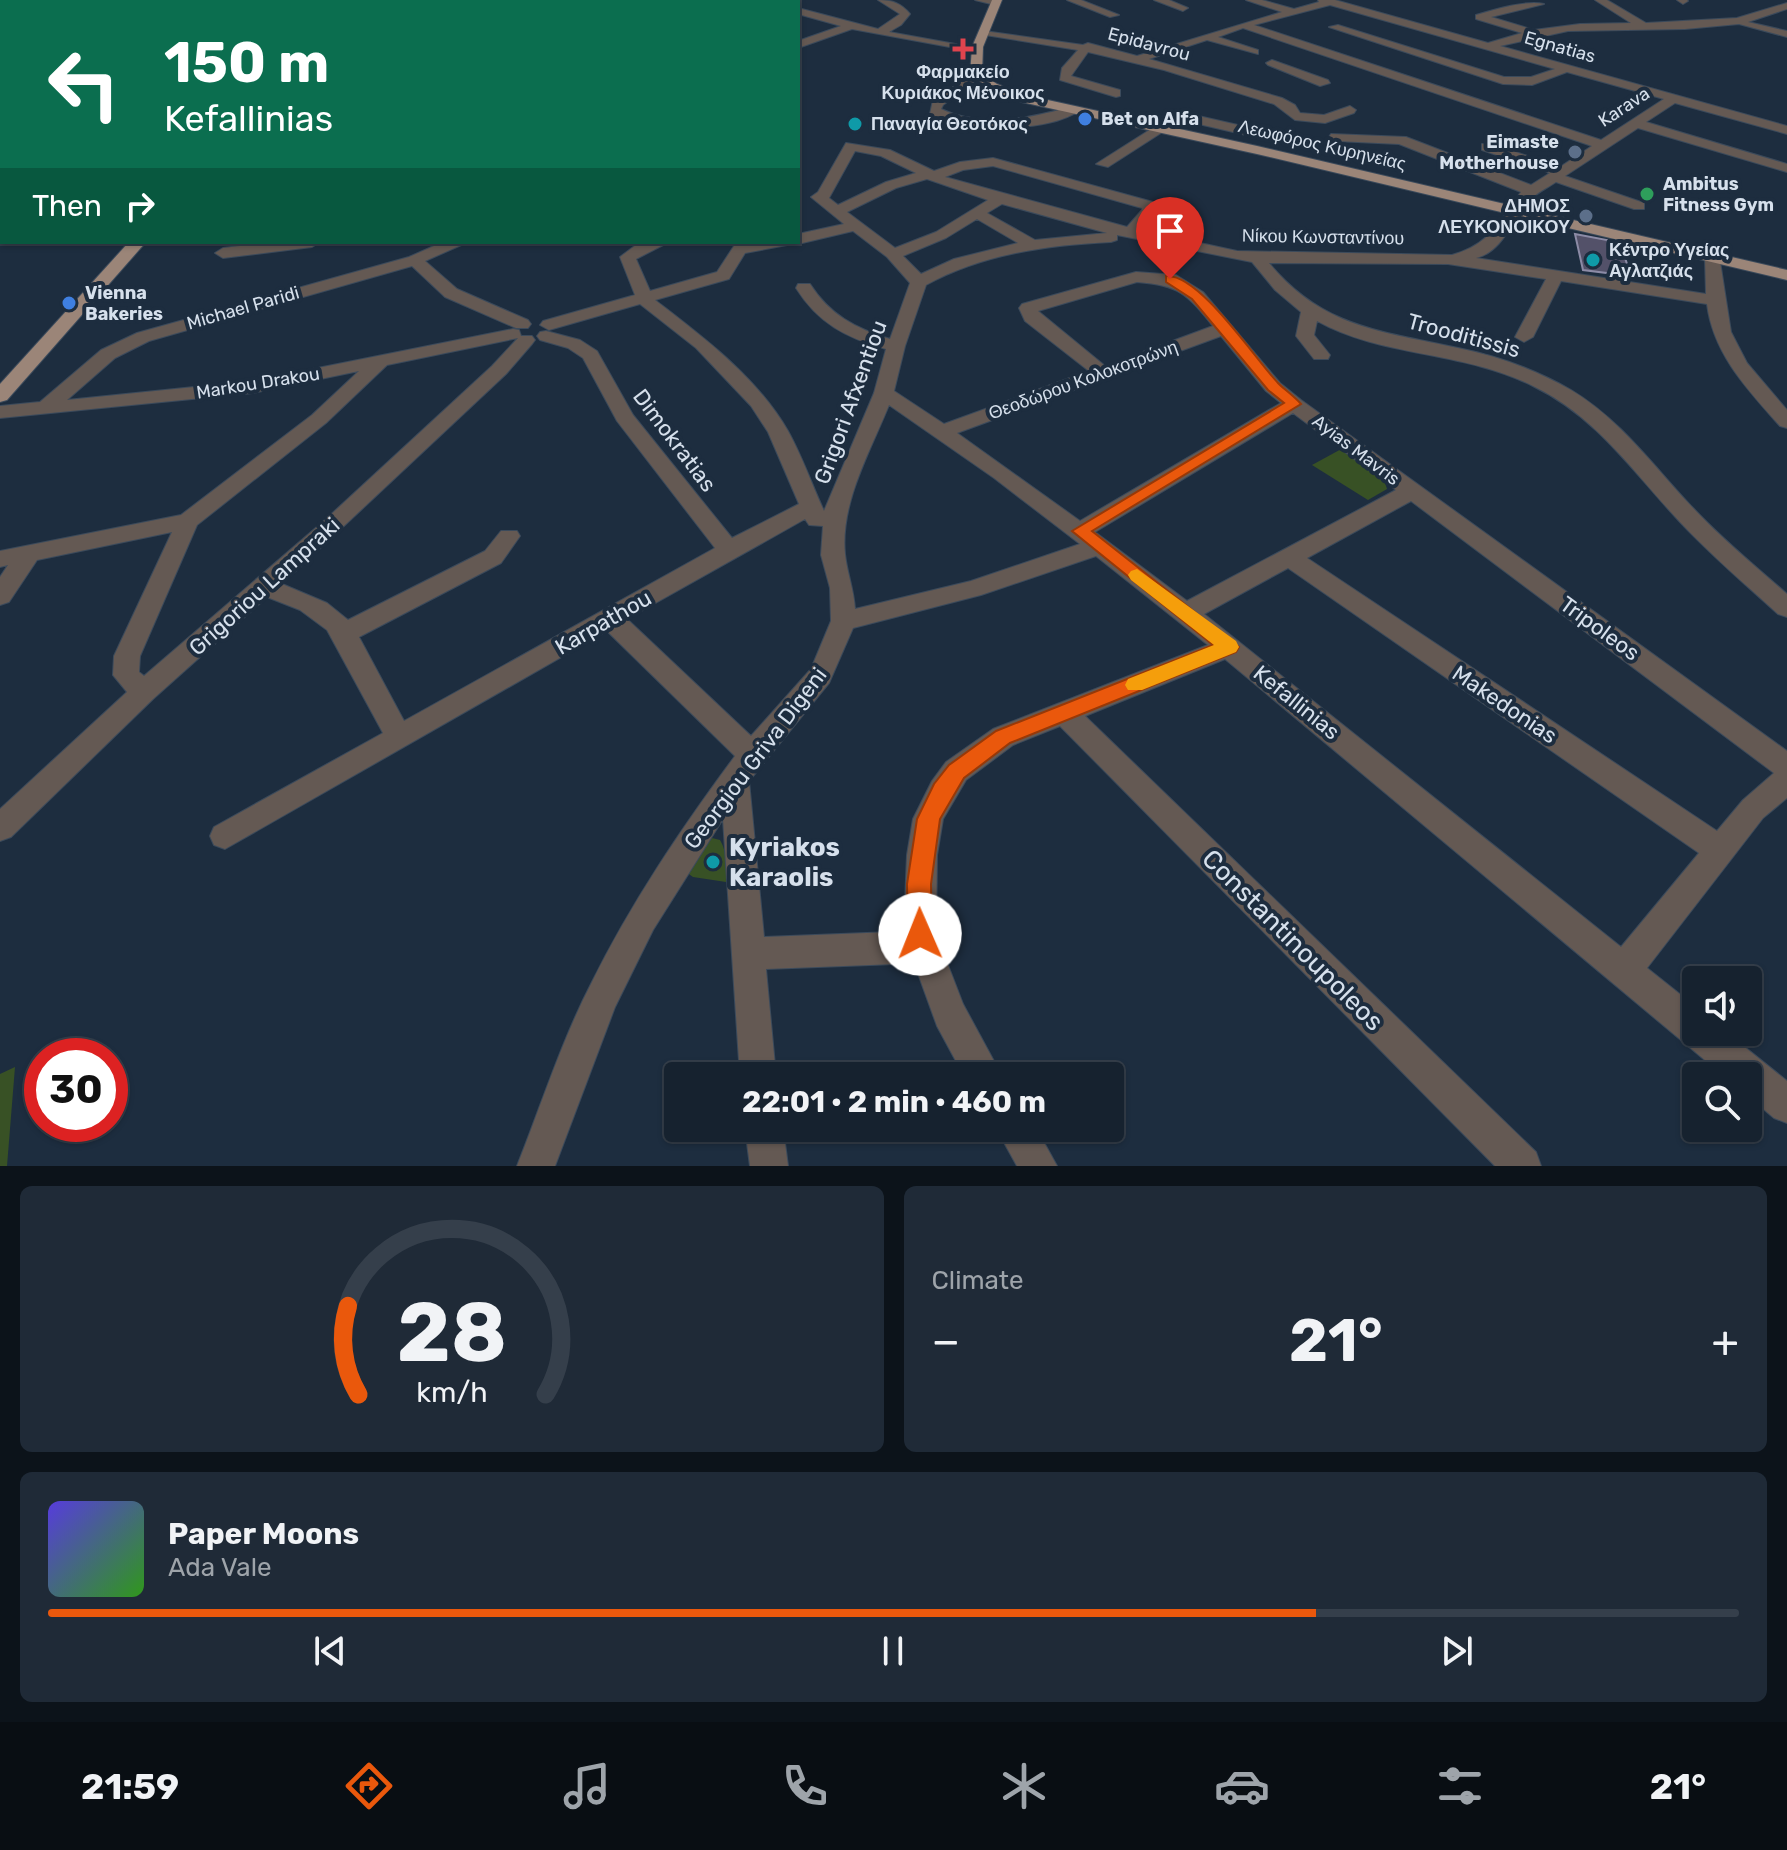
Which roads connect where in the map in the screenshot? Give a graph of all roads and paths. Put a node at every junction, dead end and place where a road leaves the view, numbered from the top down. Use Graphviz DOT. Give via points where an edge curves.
graph roads {
  1 [pos="883,0"];
  2 [pos="980,0"];
  3 [pos="1072,0"];
  4 [pos="1161,0"];
  5 [pos="1251,0"];
  6 [pos="1600,0"];
  7 [pos="996,1"];
  8 [pos="1327,1"];
  9 [pos="1539,4"];
  10 [pos="1787,6"];
  11 [pos="1183,8"];
  12 [pos="800,12"];
  13 [pos="1291,12"];
  14 [pos="1114,15"];
  15 [pos="1738,23"];
  16 [pos="1243,25"];
  17 [pos="850,26"];
  18 [pos="1643,26"];
  19 [pos="1334,27"];
  20 [pos="1533,32"];
  21 [pos="879,33"];
  22 [pos="984,34"];
  23 [pos="1787,34"];
  24 [pos="1206,36"];
  25 [pos="800,44"];
  26 [pos="1088,46"];
  27 [pos="1490,46"];
  28 [pos="977,49"];
  29 [pos="1254,52"];
  30 [pos="1141,58"];
  31 [pos="1347,61"];
  32 [pos="1272,63"];
  33 [pos="1567,68"];
  34 [pos="1300,73"];
  35 [pos="976,75"];
  36 [pos="1324,83"];
  37 [pos="1116,93"];
  38 [pos="1674,98"];
  39 [pos="1074,110"];
  40 [pos="1350,110"];
  41 [pos="1194,119"];
  42 [pos="1636,123"];
  43 [pos="1284,127"];
  44 [pos="1159,128"];
  45 [pos="1787,130"];
  46 [pos="1336,137"];
  47 [pos="1602,145"];
  48 [pos="1487,147"];
  49 [pos="1257,150"];
  50 [pos="1103,164"];
  51 [pos="1787,168"];
  52 [pos="1558,174"];
  53 [pos="929,176"];
  54 [pos="1052,179"];
  55 [pos="1532,191"];
  56 [pos="1006,199"];
  57 [pos="1639,206"];
  58 [pos="1514,211"];
  59 [pos="835,212"];
  60 [pos="975,212"];
  61 [pos="855,226"];
  62 [pos="1138,236"];
  63 [pos="800,239"];
  64 [pos="1491,243"];
  65 [pos="120,244"];
  66 [pos="136,244"];
  67 [pos="296,244"];
  68 [pos="648,244"];
  69 [pos="759,244"];
  70 [pos="1033,245"];
  71 [pos="430,246"];
  72 [pos="737,246"];
  73 [pos="223,253"];
  74 [pos="893,254"];
  75 [pos="1257,258"];
  76 [pos="1713,258"];
  77 [pos="1448,259"];
  78 [pos="415,260"];
  79 [pos="1527,270"];
  80 [pos="1556,275"];
  81 [pos="1787,275"];
  82 [pos="919,282"];
  83 [pos="804,288"];
  84 [pos="643,296"];
  85 [pos="1713,300"];
  86 [pos="1310,311"];
  87 [pos="1222,329"];
  88 [pos="531,332"];
  89 [pos="1524,337"];
  90 [pos="896,346"];
  91 [pos="1321,355"];
  92 [pos="383,360"];
  93 [pos="1101,372"];
  94 [pos="0,376"];
  95 [pos="884,393"];
  96 [pos="0,396"];
  97 [pos="1294,404"];
  98 [pos="44,409"];
  99 [pos="0,412"];
  100 [pos="1787,422"];
  101 [pos="944,431"];
  102 [pos="1412,491"];
  103 [pos="809,508"];
  104 [pos="188,521"];
  105 [pos="509,536"];
  106 [pos="1090,538"];
  107 [pos="832,539"];
  108 [pos="729,550"];
  109 [pos="29,553"];
  110 [pos="1290,558"];
  111 [pos="0,559"];
  112 [pos="264,587"];
  113 [pos="0,596"];
  114 [pos="1787,608"];
  115 [pos="1186,613"];
  116 [pos="610,618"];
  117 [pos="843,621"];
  118 [pos="344,633"];
  119 [pos="1229,647"];
  120 [pos="144,692"];
  121 [pos="1065,713"];
  122 [pos="399,737"];
  123 [pos="1787,767"];
  124 [pos="744,768"];
  125 [pos="1787,780"];
  126 [pos="0,828"];
  127 [pos="225,836"];
  128 [pos="1720,850"];
  129 [pos="920,934"];
  130 [pos="750,954"];
  131 [pos="1624,970"];
  132 [pos="1682,1018"];
  133 [pos="1716,1046"];
  134 [pos="757,1062"];
  135 [pos="976,1062"];
  136 [pos="1787,1105"];
  137 [pos="766,1142"];
  138 [pos="1023,1142"];
  139 [pos="536,1166"];
  140 [pos="769,1166"];
  141 [pos="1038,1166"];
  142 [pos="1522,1166"];
  1 -- 21 [label="street" via="905,14"];
  2 -- 7 [label="street"];
  3 -- 14 [label="street"];
  4 -- 11 [label="street"];
  5 -- 13 [label="street"];
  6 -- 18 [label="street"];
  7 -- 22 [label="main road"];
  8 -- 13 [label="street"];
  8 -- 27 [label="street, Egnatias"];
  9 -- 20 [label="street" via="1480,17"];
  10 -- 15 [label="street"];
  12 -- 17 [label="street"];
  13 -- 16 [label="street"];
  15 -- 18 [label="street"];
  15 -- 23 [label="street"];
  16 -- 24 [label="street"];
  16 -- 31 [label="street"];
  17 -- 21 [label="street"];
  17 -- 25 [label="street"];
  18 -- 20 [label="street"];
  19 -- 33 [label="street" via="1503,80 1532,81"];
  20 -- 27 [label="street"];
  21 -- 28 [label="street"];
  22 -- 26 [label="street, Epidavrou"];
  22 -- 28 [label="main road"];
  24 -- 29 [label="street"];
  24 -- 30 [label="street"];
  26 -- 30 [label="street, Epidavrou"];
  26 -- 37 [label="street" via="1064,78"];
  27 -- 33 [label="street, Egnatias"];
  28 -- 35 [label="main road"];
  30 -- 43 [label="street, Epidavrou" via="1278,101 1291,108"];
  31 -- 34 [label="street"];
  31 -- 47 [label="street"];
  32 -- 34 [label="street"];
  33 -- 38 [label="street, Egnatias"];
  34 -- 36 [label="street"];
  35 -- 39 [label="main road, Λεωφόρος Κυρηνείας" via="1005,93"];
  35 -- 39 [label="street" via="937,103 934,111 1012,124"];
  38 -- 42 [label="street, Karava"];
  38 -- 45 [label="street, Egnatias"];
  39 -- 44 [label="main road, Λεωφόρος Κυρηνείας"];
  40 -- 43 [label="street"];
  41 -- 43 [label="street"];
  42 -- 47 [label="street, Karava"];
  42 -- 51 [label="street"];
  43 -- 49 [label="street"];
  44 -- 49 [label="main road, Λεωφόρος Κυρηνείας"];
  44 -- 50 [label="street"];
  46 -- 55 [label="street" via="1401,140"];
  47 -- 52 [label="street, Karava"];
  48 -- 52 [label="street"];
  49 -- 58 [label="main road, Λεωφόρος Κυρηνείας"];
  52 -- 55 [label="street, Karava"];
  52 -- 57 [label="street"];
  53 -- 54 [label="street" via="981,162"];
  53 -- 56 [label="street, Νίκου Κωνσταντίνου"];
  53 -- 59 [label="street" via="891,185"];
  53 -- 59 [label="street, Νίκου Κωνσταντίνου" via="885,153 846,141 824,195 810,198"];
  54 -- 56 [label="street"];
  54 -- 62 [label="street" via="1148,205"];
  55 -- 58 [label="street, Karava"];
  56 -- 60 [label="street"];
  56 -- 62 [label="street, Νίκου Κωνσταντίνου"];
  58 -- 64 [label="street, Karava"];
  58 -- 76 [label="main road, Λεωφόρος Κυρηνείας"];
  59 -- 61 [label="street"];
  60 -- 70 [label="street"];
  60 -- 74 [label="street" via="941,235"];
  61 -- 63 [label="street"];
  61 -- 74 [label="street"];
  62 -- 70 [label="street"];
  62 -- 75 [label="street, Νίκου Κωνσταντίνου"];
  64 -- 77 [label="street" via="1474,255"];
  64 -- 79 [label="street" via="1505,260"];
  65 -- 94 [label="main road"];
  66 -- 96 [label="main road"];
  67 -- 73 [label="street"];
  68 -- 84 [label="street" via="628,257"];
  69 -- 72 [label="street"];
  70 -- 82 [label="street" via="953,266"];
  71 -- 78 [label="street, Michael Paridi"];
  72 -- 84 [label="street, Markou Drakou" via="723,275"];
  74 -- 82 [label="street"];
  75 -- 77 [label="street, Νίκου Κωνσταντίνου"];
  75 -- 86 [label="street, Trooditissis" via="1274,281"];
  76 -- 81 [label="main road, Λεωφόρος Κυρηνείας"];
  76 -- 85 [label="street"];
  77 -- 79 [label="street, Νίκου Κωνσταντίνου"];
  78 -- 88 [label="street, Dimokratias" via="451,293"];
  78 -- 98 [label="street, Michael Paridi" via="143,337 108,354"];
  79 -- 80 [label="street, Νίκου Κωνσταντίνου"];
  80 -- 85 [label="street, Νίκου Κωνσταντίνου"];
  80 -- 89 [label="street"];
  82 -- 90 [label="street, Grigori Afxentiou"];
  83 -- 90 [label="street" via="812,303 840,327"];
  84 -- 88 [label="street, Markou Drakou"];
  84 -- 103 [label="street, Georgiou Griva Digeni" via="729,369 758,402 788,454"];
  85 -- 100 [label="street" via="1726,346"];
  86 -- 91 [label="street" via="1305,336"];
  86 -- 114 [label="street, Trooditissis" via="1385,338 1489,362 1571,399 1597,416 1689,519"];
  87 -- 93 [label="street, Θεοδώρου Κολοκοτρώνη"];
  87 -- 93 [label="street, Ayias Mavris" via="1190,290 1158,276 1100,285 1028,308 1031,317"];
  87 -- 97 [label="street, Ayias Mavris"];
  88 -- 92 [label="street, Markou Drakou"];
  88 -- 108 [label="street, Dimokratias" via="574,344 590,355 624,417"];
  88 -- 112 [label="street, Grigoriou Lampraki" via="499,370"];
  90 -- 95 [label="street, Grigori Afxentiou"];
  92 -- 98 [label="street, Markou Drakou" via="253,387"];
  92 -- 104 [label="street" via="319,419"];
  93 -- 101 [label="street, Θεοδώρου Κολοκοτρώνη"];
  95 -- 101 [label="street, Kefallinias"];
  95 -- 107 [label="street, Grigori Afxentiou" via="835,512"];
  97 -- 102 [label="street, Ayias Mavris"];
  97 -- 106 [label="street"];
  98 -- 99 [label="street, Markou Drakou"];
  101 -- 106 [label="street, Kefallinias"];
  102 -- 110 [label="street"];
  102 -- 123 [label="street, Tripoleos"];
  103 -- 107 [label="street, Georgiou Griva Digeni"];
  103 -- 108 [label="street, Karpathou"];
  104 -- 109 [label="street"];
  104 -- 120 [label="street" via="127,656 126,675"];
  105 -- 118 [label="street" via="493,557"];
  106 -- 115 [label="street, Kefallinias"];
  106 -- 117 [label="street" via="1028,574"];
  107 -- 117 [label="street, Georgiou Griva Digeni"];
  108 -- 116 [label="street, Karpathou"];
  109 -- 111 [label="street"];
  109 -- 113 [label="street"];
  110 -- 115 [label="street"];
  110 -- 128 [label="street, Makedonias"];
  112 -- 118 [label="street" via="325,611"];
  112 -- 120 [label="street, Grigoriou Lampraki"];
  115 -- 119 [label="street, Kefallinias"];
  116 -- 122 [label="street, Karpathou"];
  116 -- 124 [label="street"];
  117 -- 124 [label="street, Georgiou Griva Digeni" via="820,676"];
  118 -- 122 [label="street"];
  119 -- 121 [label="street"];
  119 -- 131 [label="street, Kefallinias"];
  120 -- 126 [label="street, Grigoriou Lampraki"];
  121 -- 129 [label="street" via="1003,737 956,771 942,790 928,819 922,855"];
  121 -- 142 [label="street, Constantinoupoleos"];
  122 -- 127 [label="street, Karpathou"];
  124 -- 130 [label="street"];
  124 -- 139 [label="street, Georgiou Griva Digeni" via="642,919 608,986"];
  125 -- 128 [label="street" via="1753,809"];
  128 -- 131 [label="street"];
  129 -- 130 [label="street" via="896,948"];
  129 -- 135 [label="street" via="949,1014"];
  130 -- 134 [label="street"];
  131 -- 132 [label="street, Kefallinias"];
  133 -- 136 [label="street, Kefallinias"];
  137 -- 140 [label="street"];
  138 -- 141 [label="street"];
}
